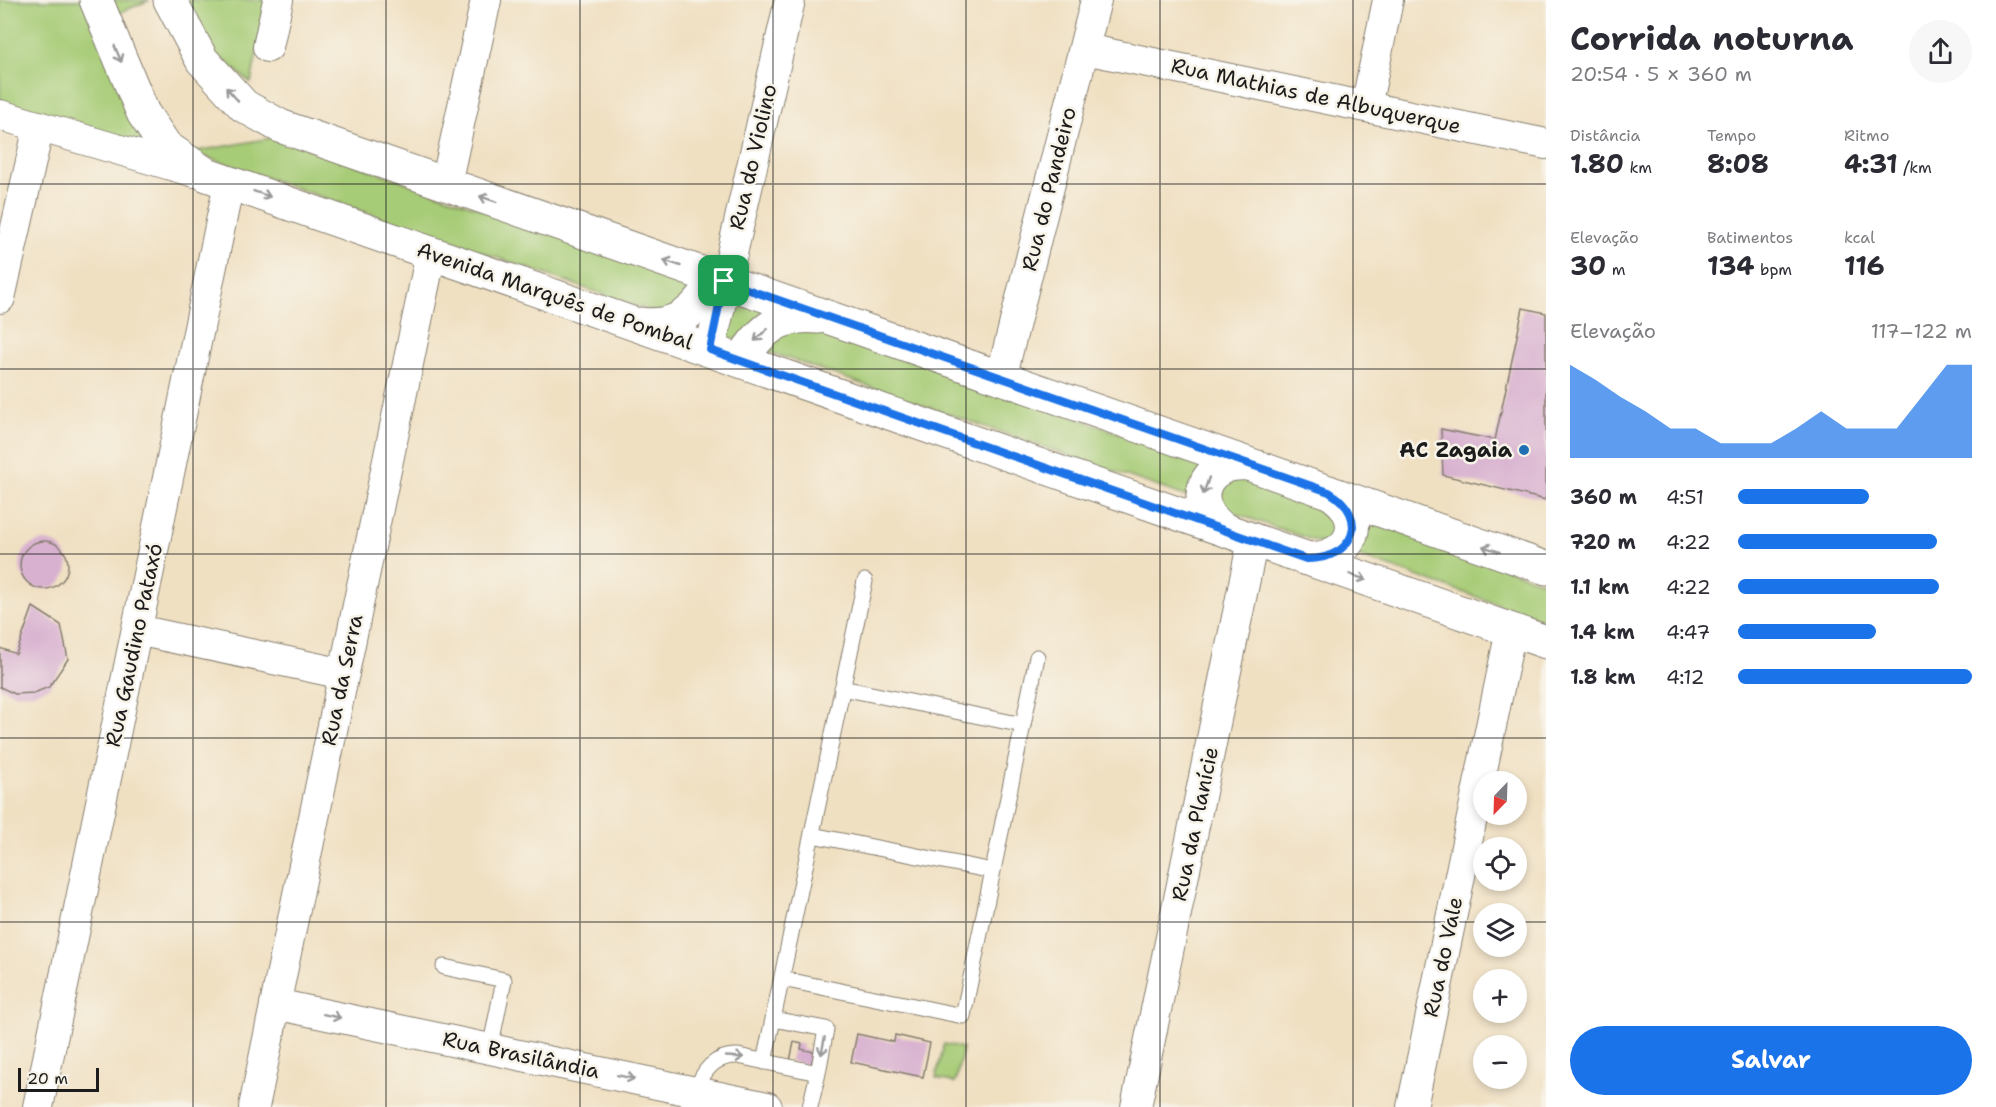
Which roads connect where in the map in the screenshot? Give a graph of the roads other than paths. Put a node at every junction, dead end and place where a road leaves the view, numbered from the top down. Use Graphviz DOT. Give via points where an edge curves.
graph roads {
  1 [pos="96,0"];
  2 [pos="170,0"];
  3 [pos="278,0"];
  4 [pos="486,0"];
  5 [pos="790,0"];
  6 [pos="1096,0"];
  7 [pos="1388,0"];
  8 [pos="268,47"];
  9 [pos="1085,49"];
  10 [pos="1366,107"];
  11 [pos="0,115"];
  12 [pos="39,126"];
  13 [pos="1546,144"];
  14 [pos="218,179"];
  15 [pos="446,184"];
  16 [pos="431,253"];
  17 [pos="720,280"];
  18 [pos="0,298"];
  19 [pos="830,318"];
  20 [pos="627,322"];
  21 [pos="710,350"];
  22 [pos="741,361"];
  23 [pos="1001,378"];
  24 [pos="1248,464"];
  25 [pos="1329,492"];
  26 [pos="1239,535"];
  27 [pos="1306,559"];
  28 [pos="1546,568"];
  29 [pos="865,581"];
  30 [pos="137,630"];
  31 [pos="1511,630"];
  32 [pos="1546,642"];
  33 [pos="1037,657"];
  34 [pos="344,674"];
  35 [pos="842,688"];
  36 [pos="1023,725"];
  37 [pos="812,835"];
  38 [pos="993,871"];
  39 [pos="444,967"];
  40 [pos="782,979"];
  41 [pos="275,1004"];
  42 [pos="773,1019"];
  43 [pos="490,1049"];
  44 [pos="764,1062"];
  45 [pos="818,1073"];
  46 [pos="696,1092"];
  47 [pos="38,1107"];
  48 [pos="254,1107"];
  49 [pos="767,1107"];
  50 [pos="810,1107"];
  51 [pos="1136,1107"];
  52 [pos="1412,1107"];
  1 -- 14 [label="main road, Avenida Marquês de Pombal, one-way" via="143,113 166,147"];
  15 -- 2 [label="main road, one-way" via="280,126 244,106 202,60"];
  3 -- 8 [label="street"];
  4 -- 15 [label="street"];
  5 -- 17 [label="street, Rua do Violino"];
  6 -- 9 [label="street, Rua do Pandeiro"];
  7 -- 10 [label="street"];
  9 -- 10 [label="street, Rua Mathias de Albuquerque"];
  9 -- 23 [label="street, Rua do Pandeiro"];
  10 -- 13 [label="street, Rua Mathias de Albuquerque"];
  11 -- 12 [label="street"];
  12 -- 14 [label="street"];
  12 -- 18 [label="street"];
  14 -- 16 [label="main road, Avenida Marquês de Pombal, one-way"];
  14 -- 30 [label="street, Rua Gaudino Pataxó"];
  17 -- 15 [label="main road, one-way"];
  16 -- 20 [label="main road, Avenida Marquês de Pombal"];
  16 -- 34 [label="street, Rua da Serra"];
  17 -- 19 [label="main road"];
  17 -- 20 [label="main road" via="701,303 680,319 654,326"];
  17 -- 21 [label="street, Rua do Violino"];
  19 -- 22 [label="main road, one-way" via="803,315 777,322 755,338"];
  19 -- 23 [label="main road"];
  20 -- 21 [label="main road, Avenida Marquês de Pombal"];
  21 -- 22 [label="main road, Avenida Marquês de Pombal"];
  22 -- 26 [label="main road, Avenida Marquês de Pombal"];
  23 -- 24 [label="main road"];
  24 -- 25 [label="main road"];
  24 -- 26 [label="main road, one-way" via="1221,466 1204,486 1202,499 1205,512 1214,523"];
  25 -- 27 [label="main road" via="1341,499 1348,510 1352,523 1350,537 1343,549 1332,556"];
  28 -- 25 [label="main road, one-way"];
  26 -- 27 [label="main road, Avenida Marquês de Pombal"];
  26 -- 51 [label="street, Rua da Planície"];
  27 -- 31 [label="main road, Avenida Marquês de Pombal, one-way"];
  29 -- 35 [label="lane"];
  30 -- 34 [label="street"];
  30 -- 47 [label="street, Rua Gaudino Pataxó"];
  31 -- 32 [label="main road, Avenida Marquês de Pombal"];
  31 -- 52 [label="street, Rua do Vale"];
  33 -- 36 [label="lane"];
  34 -- 41 [label="street, Rua da Serra"];
  35 -- 36 [label="lane"];
  35 -- 37 [label="lane"];
  36 -- 38 [label="lane"];
  37 -- 38 [label="lane"];
  37 -- 40 [label="lane"];
  38 -- 40 [label="lane" via="963,1016"];
  39 -- 43 [label="lane" via="504,980"];
  40 -- 42 [label="lane"];
  41 -- 43 [label="street, Rua Brasilândia, one-way"];
  41 -- 48 [label="street, Rua da Serra"];
  42 -- 44 [label="lane"];
  42 -- 45 [label="lane, one-way" via="826,1029"];
  43 -- 46 [label="street, Rua Brasilândia, one-way"];
  44 -- 45 [label="lane"];
  46 -- 44 [label="lane, one-way" via="705,1070 727,1056"];
  45 -- 50 [label="lane"];
  46 -- 49 [label="street, Rua Brasilândia"];
}
